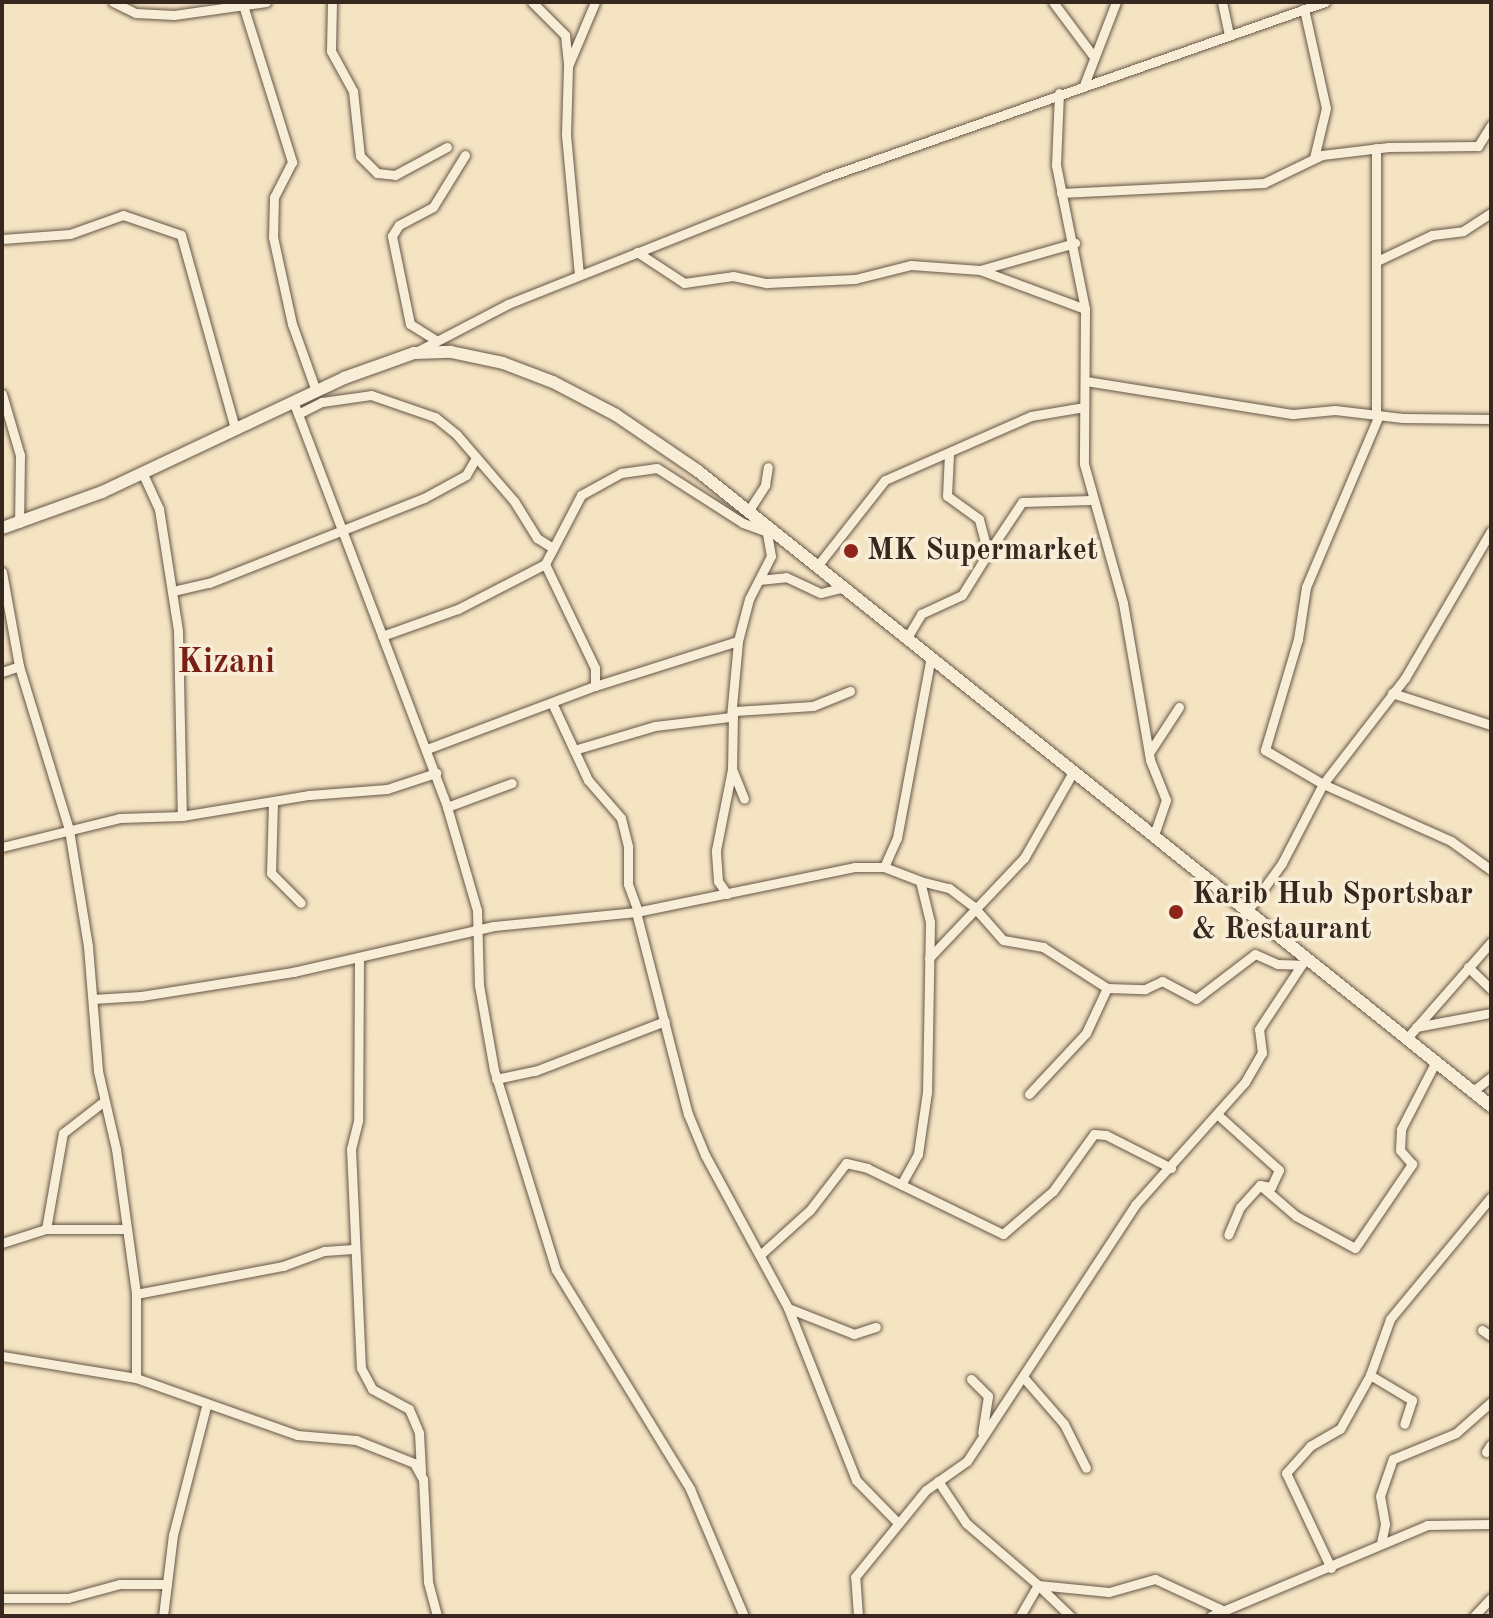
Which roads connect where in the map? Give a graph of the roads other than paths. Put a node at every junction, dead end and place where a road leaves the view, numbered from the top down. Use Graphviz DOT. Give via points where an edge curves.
graph roads {
  1 [pos="113,2"];
  2 [pos="266,2"];
  3 [pos="332,2"];
  4 [pos="532,2"];
  5 [pos="595,2"];
  6 [pos="1053,2"];
  7 [pos="1116,2"];
  8 [pos="1222,2"];
  9 [pos="1325,2"];
  10 [pos="242,5"];
  11 [pos="1304,9"];
  12 [pos="1229,34"];
  13 [pos="1094,57"];
  14 [pos="568,66"];
  15 [pos="1084,85"];
  16 [pos="1059,93"];
  17 [pos="1491,125"];
  18 [pos="447,147"];
  19 [pos="1376,148"];
  20 [pos="465,155"];
  21 [pos="1314,158"];
  22 [pos="1061,193"];
  23 [pos="1491,213"];
  24 [pos="2,239"];
  25 [pos="1075,243"];
  26 [pos="637,252"];
  27 [pos="1377,261"];
  28 [pos="980,270"];
  29 [pos="579,275"];
  30 [pos="1085,309"];
  31 [pos="434,339"];
  32 [pos="414,353"];
  33 [pos="1086,381"];
  34 [pos="316,391"];
  35 [pos="2,394"];
  36 [pos="293,401"];
  37 [pos="1084,407"];
  38 [pos="298,414"];
  39 [pos="1378,415"];
  40 [pos="1491,419"];
  41 [pos="235,428"];
  42 [pos="949,453"];
  43 [pos="476,458"];
  44 [pos="768,467"];
  45 [pos="142,472"];
  46 [pos="1092,500"];
  47 [pos="749,510"];
  48 [pos="19,523"];
  49 [pos="2,528"];
  50 [pos="339,528"];
  51 [pos="1491,531"];
  52 [pos="767,533"];
  53 [pos="783,537"];
  54 [pos="553,548"];
  55 [pos="988,553"];
  56 [pos="545,564"];
  57 [pos="818,565"];
  58 [pos="2,572"];
  59 [pos="759,580"];
  60 [pos="845,587"];
  61 [pos="173,591"];
  62 [pos="382,636"];
  63 [pos="908,636"];
  64 [pos="738,641"];
  65 [pos="931,656"];
  66 [pos="19,666"];
  67 [pos="2,672"];
  68 [pos="596,681"];
  69 [pos="850,691"];
  70 [pos="1392,693"];
  71 [pos="553,705"];
  72 [pos="1179,707"];
  73 [pos="734,712"];
  74 [pos="1491,725"];
  75 [pos="427,749"];
  76 [pos="574,750"];
  77 [pos="1149,753"];
  78 [pos="732,769"];
  79 [pos="436,773"];
  80 [pos="1072,774"];
  81 [pos="512,783"];
  82 [pos="1323,784"];
  83 [pos="744,799"];
  84 [pos="273,802"];
  85 [pos="447,807"];
  86 [pos="182,816"];
  87 [pos="69,830"];
  88 [pos="1154,835"];
  89 [pos="2,847"];
  90 [pos="884,867"];
  91 [pos="1491,870"];
  92 [pos="920,881"];
  93 [pos="727,894"];
  94 [pos="301,903"];
  95 [pos="973,906"];
  96 [pos="637,912"];
  97 [pos="1245,914"];
  98 [pos="479,929"];
  99 [pos="1491,942"];
  100 [pos="359,957"];
  101 [pos="929,958"];
  102 [pos="1302,963"];
  103 [pos="1468,967"];
  104 [pos="1107,988"];
  105 [pos="1491,989"];
  106 [pos="93,999"];
  107 [pos="1490,1013"];
  108 [pos="665,1021"];
  109 [pos="1416,1027"];
  110 [pos="1407,1038"];
  111 [pos="1435,1063"];
  112 [pos="1491,1077"];
  113 [pos="496,1079"];
  114 [pos="1473,1091"];
  115 [pos="1029,1094"];
  116 [pos="103,1102"];
  117 [pos="1491,1106"];
  118 [pos="1218,1115"];
  119 [pos="1171,1168"];
  120 [pos="901,1185"];
  121 [pos="1260,1185"];
  122 [pos="1491,1197"];
  123 [pos="46,1229"];
  124 [pos="124,1229"];
  125 [pos="1228,1235"];
  126 [pos="2,1243"];
  127 [pos="353,1249"];
  128 [pos="760,1255"];
  129 [pos="136,1294"];
  130 [pos="788,1308"];
  131 [pos="876,1327"];
  132 [pos="2,1356"];
  133 [pos="1370,1375"];
  134 [pos="136,1378"];
  135 [pos="1024,1378"];
  136 [pos="971,1379"];
  137 [pos="1491,1402"];
  138 [pos="207,1403"];
  139 [pos="1404,1424"];
  140 [pos="981,1436"];
  141 [pos="1086,1468"];
  142 [pos="421,1472"];
  143 [pos="938,1481"];
  144 [pos="898,1523"];
  145 [pos="1491,1524"];
  146 [pos="1381,1543"];
  147 [pos="1331,1568"];
  148 [pos="167,1584"];
  149 [pos="1038,1585"];
  150 [pos="2,1598"];
  151 [pos="1491,1598"];
  152 [pos="1220,1609"];
  153 [pos="163,1616"];
  154 [pos="437,1616"];
  155 [pos="744,1616"];
  156 [pos="858,1616"];
  157 [pos="1020,1616"];
  158 [pos="1070,1616"];
  159 [pos="1211,1616"];
  160 [pos="1474,1616"];
  1 -- 10 [label="street" via="150,15"];
  2 -- 10 [label="street"];
  3 -- 18 [label="street" via="331,51 353,91 360,156 377,173 395,175"];
  4 -- 14 [label="street" via="565,35"];
  5 -- 14 [label="street"];
  6 -- 13 [label="street"];
  7 -- 13 [label="street"];
  8 -- 12 [label="street"];
  9 -- 11 [label="street"];
  10 -- 34 [label="street" via="292,162 274,197 273,237 292,324"];
  11 -- 12 [label="street"];
  11 -- 21 [label="street" via="1326,108"];
  12 -- 15 [label="street"];
  13 -- 15 [label="street"];
  14 -- 29 [label="street" via="566,134"];
  15 -- 16 [label="street"];
  16 -- 22 [label="street"];
  16 -- 26 [label="street"];
  17 -- 19 [label="street" via="1478,146"];
  19 -- 21 [label="street"];
  19 -- 27 [label="street"];
  20 -- 31 [label="street" via="433,207 399,225 392,236 410,324"];
  21 -- 22 [label="street" via="1264,183"];
  22 -- 25 [label="street"];
  23 -- 27 [label="street" via="1463,231 1432,235"];
  24 -- 41 [label="street" via="70,234 123,215 181,235"];
  25 -- 28 [label="street"];
  25 -- 30 [label="street"];
  26 -- 28 [label="street" via="645,262 668,268 689,283 727,276 767,283 855,279 911,265"];
  26 -- 29 [label="street"];
  27 -- 39 [label="street"];
  28 -- 30 [label="street"];
  29 -- 31 [label="street"];
  30 -- 33 [label="street"];
  31 -- 32 [label="street"];
  32 -- 34 [label="main road"];
  32 -- 47 [label="main road" via="451,352 503,363 575,392 640,431"];
  33 -- 37 [label="street"];
  33 -- 39 [label="street" via="1293,414 1326,409"];
  34 -- 36 [label="main road"];
  35 -- 48 [label="street" via="20,455"];
  36 -- 38 [label="street"];
  36 -- 41 [label="main road"];
  37 -- 42 [label="street" via="1031,416"];
  37 -- 46 [label="street" via="1084,464"];
  38 -- 43 [label="street" via="322,402 387,396 435,417"];
  38 -- 50 [label="street"];
  39 -- 40 [label="street"];
  39 -- 82 [label="street" via="1306,587 1290,673 1264,742 1268,756"];
  41 -- 45 [label="main road"];
  42 -- 55 [label="street" via="947,496 979,519"];
  42 -- 57 [label="street" via="885,480"];
  43 -- 50 [label="street" via="466,475 435,492"];
  43 -- 54 [label="street" via="514,501 537,538"];
  44 -- 47 [label="street" via="765,485"];
  45 -- 48 [label="main road"];
  45 -- 61 [label="street" via="159,509"];
  46 -- 55 [label="street" via="1022,502"];
  46 -- 77 [label="street" via="1120,589"];
  47 -- 53 [label="main road"];
  48 -- 49 [label="main road"];
  50 -- 61 [label="street" via="209,583"];
  50 -- 62 [label="street"];
  51 -- 70 [label="street"];
  52 -- 53 [label="street"];
  52 -- 54 [label="street" via="669,472 638,468 581,495"];
  52 -- 59 [label="street" via="771,556"];
  53 -- 57 [label="main road"];
  54 -- 56 [label="street"];
  55 -- 63 [label="street" via="962,595 921,614"];
  56 -- 62 [label="street" via="458,609"];
  56 -- 68 [label="street"];
  57 -- 60 [label="main road"];
  58 -- 66 [label="street"];
  59 -- 60 [label="street" via="786,577 821,593"];
  59 -- 64 [label="street"];
  60 -- 63 [label="main road"];
  61 -- 86 [label="street" via="181,665"];
  62 -- 75 [label="street"];
  63 -- 65 [label="main road"];
  64 -- 68 [label="street" via="694,659"];
  64 -- 73 [label="street"];
  65 -- 80 [label="main road"];
  65 -- 90 [label="street" via="897,838"];
  66 -- 67 [label="street"];
  66 -- 87 [label="street"];
  68 -- 71 [label="street"];
  69 -- 73 [label="street" via="813,706"];
  70 -- 74 [label="street"];
  70 -- 82 [label="street"];
  71 -- 75 [label="street"];
  71 -- 76 [label="street"];
  72 -- 77 [label="street"];
  73 -- 76 [label="street" via="628,732"];
  73 -- 78 [label="street"];
  75 -- 79 [label="street"];
  76 -- 96 [label="street" via="588,780 621,818 628,884"];
  77 -- 88 [label="street" via="1167,808"];
  78 -- 83 [label="street"];
  78 -- 93 [label="street" via="716,850 718,881"];
  79 -- 84 [label="street" via="387,789"];
  79 -- 85 [label="street"];
  80 -- 88 [label="main road"];
  80 -- 95 [label="street" via="1036,842"];
  81 -- 85 [label="street"];
  82 -- 91 [label="street" via="1451,841"];
  82 -- 97 [label="street" via="1295,842"];
  84 -- 86 [label="street"];
  84 -- 94 [label="street" via="271,873"];
  85 -- 98 [label="street"];
  86 -- 87 [label="street" via="120,818"];
  87 -- 89 [label="street"];
  87 -- 106 [label="street"];
  88 -- 97 [label="main road"];
  90 -- 92 [label="street"];
  90 -- 93 [label="street" via="855,867"];
  92 -- 95 [label="street" via="949,888"];
  92 -- 101 [label="street" via="927,893"];
  93 -- 96 [label="street"];
  95 -- 101 [label="street"];
  95 -- 104 [label="street" via="1003,940 1043,947"];
  96 -- 98 [label="street"];
  96 -- 108 [label="street"];
  97 -- 102 [label="main road"];
  98 -- 100 [label="street"];
  98 -- 113 [label="street" via="479,985"];
  99 -- 103 [label="street"];
  100 -- 106 [label="street" via="141,996"];
  100 -- 127 [label="street" via="358,1121 351,1149"];
  101 -- 120 [label="street" via="927,1092 918,1154"];
  102 -- 104 [label="street" via="1277,964 1255,954 1196,999 1162,981 1145,989"];
  102 -- 110 [label="main road"];
  102 -- 118 [label="street" via="1259,1029 1262,1053"];
  103 -- 105 [label="street"];
  103 -- 109 [label="street"];
  104 -- 115 [label="street" via="1086,1033"];
  106 -- 116 [label="street"];
  107 -- 109 [label="street"];
  108 -- 113 [label="street" via="535,1071"];
  108 -- 128 [label="street" via="693,1128"];
  109 -- 110 [label="street"];
  110 -- 111 [label="main road"];
  111 -- 114 [label="main road"];
  111 -- 121 [label="street" via="1401,1129 1400,1150 1412,1164 1355,1248 1286,1210"];
  112 -- 114 [label="street"];
  113 -- 155 [label="street" via="556,1270 690,1489"];
  114 -- 117 [label="main road"];
  116 -- 123 [label="street" via="63,1133"];
  116 -- 124 [label="street" via="116,1149"];
  118 -- 119 [label="street"];
  118 -- 121 [label="street" via="1279,1170 1271,1187"];
  119 -- 120 [label="street" via="1094,1134 1053,1191 1003,1234"];
  119 -- 135 [label="street" via="1110,1240"];
  120 -- 128 [label="street" via="846,1163 810,1210"];
  121 -- 125 [label="street" via="1240,1207"];
  122 -- 133 [label="street" via="1390,1319"];
  123 -- 124 [label="street"];
  123 -- 126 [label="street"];
  124 -- 129 [label="street"];
  127 -- 129 [label="street"];
  127 -- 142 [label="street" via="361,1368 372,1389 409,1409 419,1433"];
  128 -- 130 [label="street"];
  129 -- 134 [label="street"];
  130 -- 131 [label="street" via="854,1334"];
  130 -- 144 [label="street" via="856,1480"];
  132 -- 134 [label="street"];
  133 -- 139 [label="street" via="1412,1400"];
  133 -- 147 [label="street" via="1340,1429 1310,1446 1286,1473"];
  134 -- 138 [label="street"];
  135 -- 140 [label="street"];
  135 -- 141 [label="street" via="1064,1424"];
  136 -- 140 [label="street" via="988,1396"];
  137 -- 146 [label="street" via="1456,1433 1393,1459 1380,1496 1385,1524"];
  138 -- 142 [label="street" via="297,1435 369,1443 414,1463"];
  138 -- 148 [label="street" via="183,1491"];
  140 -- 143 [label="street" via="967,1461"];
  142 -- 154 [label="street" via="428,1582"];
  143 -- 144 [label="street"];
  143 -- 149 [label="street" via="966,1523"];
  144 -- 156 [label="street" via="855,1577"];
  145 -- 146 [label="street" via="1427,1525"];
  146 -- 147 [label="street"];
  147 -- 152 [label="street"];
  148 -- 150 [label="street" via="120,1584 68,1598"];
  148 -- 153 [label="street"];
  149 -- 152 [label="street" via="1109,1592 1155,1579"];
  149 -- 157 [label="street"];
  149 -- 158 [label="street"];
  151 -- 160 [label="street"];
  152 -- 159 [label="street"];
}
